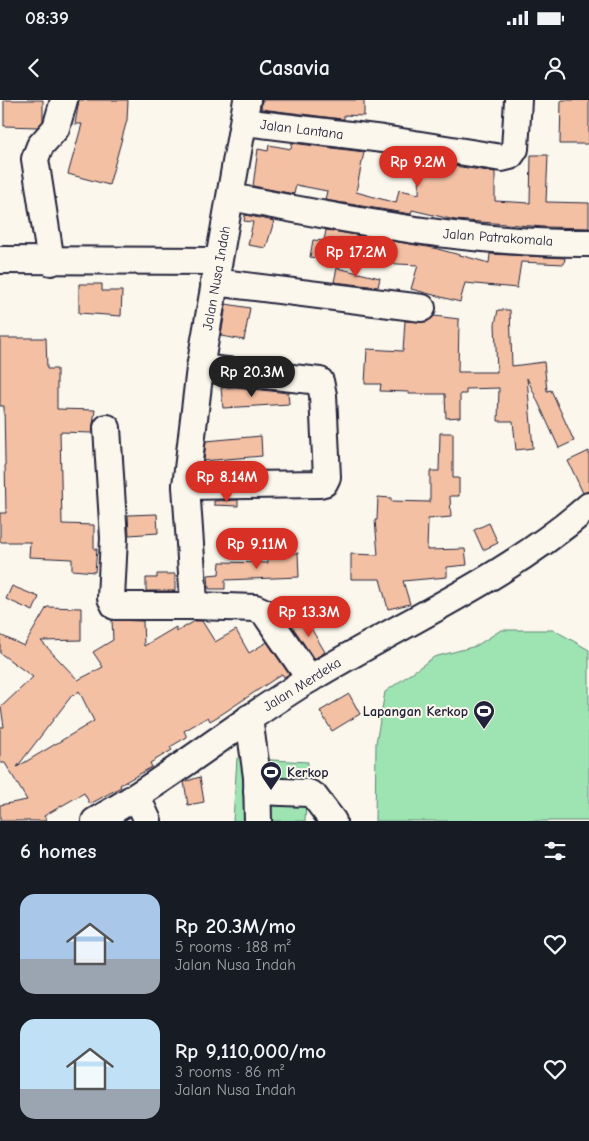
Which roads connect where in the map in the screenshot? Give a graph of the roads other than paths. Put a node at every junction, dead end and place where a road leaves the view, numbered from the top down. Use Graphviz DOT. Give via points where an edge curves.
graph roads {
  1 [pos="64,100"];
  2 [pos="518,100"];
  3 [pos="246,111"];
  4 [pos="231,197"];
  5 [pos="589,243"];
  6 [pos="0,260"];
  7 [pos="51,262"];
  8 [pos="216,271"];
  9 [pos="422,308"];
  10 [pos="200,368"];
  11 [pos="107,428"];
  12 [pos="186,486"];
  13 [pos="583,519"];
  14 [pos="197,606"];
  15 [pos="310,679"];
  16 [pos="249,718"];
  17 [pos="257,791"];
  18 [pos="137,797"];
  19 [pos="95,821"];
  20 [pos="148,821"];
  21 [pos="258,821"];
  22 [pos="333,821"];
  1 -- 7 [label="street" via="56,128 40,146 35,159"];
  2 -- 3 [label="street, Jalan Lantana" via="515,149 510,156 502,158 383,139"];
  3 -- 4 [label="street, Jalan Nusa Indah"];
  4 -- 5 [label="street, Jalan Patrakomala" via="445,234"];
  4 -- 8 [label="street, Jalan Nusa Indah"];
  6 -- 7 [label="street"];
  7 -- 8 [label="street"];
  8 -- 9 [label="street"];
  8 -- 10 [label="street, Jalan Nusa Indah"];
  10 -- 12 [label="street, Jalan Nusa Indah"];
  10 -- 12 [label="street" via="320,381 327,478 324,484"];
  11 -- 14 [label="street" via="114,538 111,598 115,606"];
  12 -- 14 [label="street, Jalan Nusa Indah" via="194,602"];
  13 -- 15 [label="street, Jalan Merdeka" via="487,580"];
  14 -- 15 [label="street" via="255,608 264,612"];
  15 -- 16 [label="street, Jalan Merdeka"];
  16 -- 17 [label="street"];
  16 -- 18 [label="street, Jalan Merdeka"];
  17 -- 21 [label="street"];
  17 -- 22 [label="street" via="308,793"];
  18 -- 19 [label="street, Jalan Merdeka"];
  18 -- 20 [label="street"];
}
